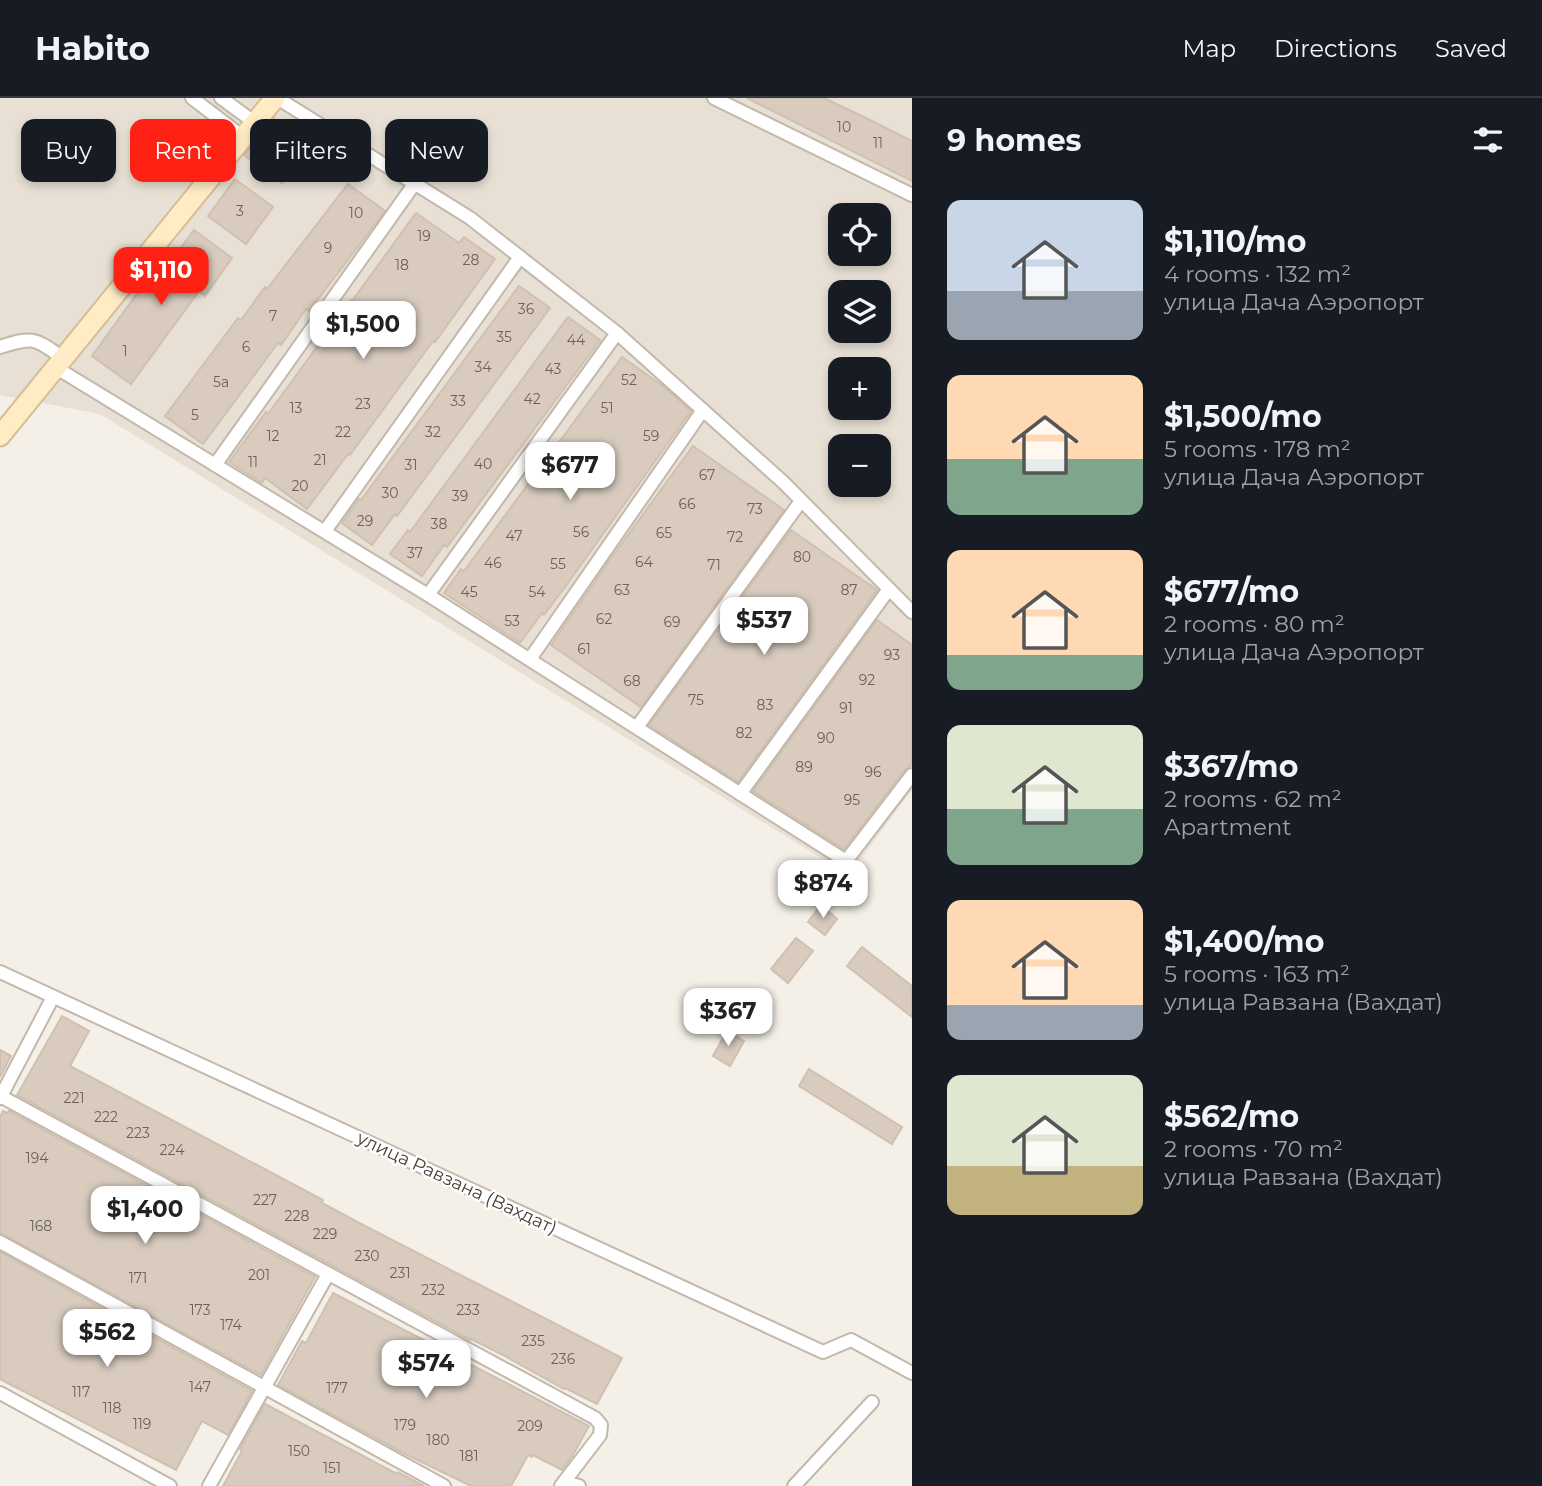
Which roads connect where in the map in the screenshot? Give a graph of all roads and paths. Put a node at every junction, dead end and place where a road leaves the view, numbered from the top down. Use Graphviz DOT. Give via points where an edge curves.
graph roads {
  1 [pos="192,98"];
  2 [pos="222,98"];
  3 [pos="276,98"];
  4 [pos="714,98"];
  5 [pos="249,130"];
  6 [pos="415,183"];
  7 [pos="912,195"];
  8 [pos="520,257"];
  9 [pos="617,333"];
  10 [pos="0,348"];
  11 [pos="59,363"];
  12 [pos="703,410"];
  13 [pos="0,436"];
  14 [pos="215,465"];
  15 [pos="801,501"];
  16 [pos="324,531"];
  17 [pos="889,589"];
  18 [pos="428,594"];
  19 [pos="912,612"];
  20 [pos="530,659"];
  21 [pos="636,727"];
  22 [pos="912,775"];
  23 [pos="740,794"];
  24 [pos="0,972"];
  25 [pos="54,997"];
  26 [pos="0,1097"];
  27 [pos="0,1242"];
  28 [pos="328,1273"];
  29 [pos="912,1373"];
  30 [pos="265,1388"];
  31 [pos="0,1393"];
  32 [pos="872,1402"];
  33 [pos="563,1484"];
  34 [pos="170,1486"];
  35 [pos="209,1486"];
  36 [pos="444,1486"];
  37 [pos="579,1486"];
  38 [pos="794,1486"];
  1 -- 5 [label="street"];
  2 -- 5 [label="street"];
  3 -- 5 [label="main road"];
  3 -- 6 [label="street"];
  4 -- 7 [label="street"];
  5 -- 11 [label="main road"];
  6 -- 8 [label="street"];
  6 -- 14 [label="street"];
  8 -- 9 [label="street"];
  8 -- 16 [label="street"];
  9 -- 12 [label="street"];
  9 -- 18 [label="street"];
  10 -- 11 [label="street" via="36,340"];
  11 -- 13 [label="main road"];
  11 -- 14 [label="street"];
  12 -- 15 [label="street"];
  12 -- 20 [label="street"];
  14 -- 16 [label="street"];
  15 -- 17 [label="street"];
  15 -- 21 [label="street"];
  16 -- 18 [label="street"];
  17 -- 19 [label="street"];
  17 -- 23 [label="street"];
  18 -- 20 [label="street"];
  20 -- 21 [label="street"];
  21 -- 23 [label="street"];
  22 -- 23 [label="street" via="845,861"];
  24 -- 25 [label="street, улица Равзана (Вахдат)"];
  25 -- 26 [label="street"];
  25 -- 29 [label="street, улица Равзана (Вахдат)" via="823,1352 851,1340"];
  26 -- 28 [label="street"];
  27 -- 30 [label="street"];
  28 -- 30 [label="street"];
  28 -- 33 [label="street" via="595,1418 601,1425 600,1435"];
  30 -- 35 [label="street"];
  30 -- 36 [label="street"];
  31 -- 34 [label="street"];
  32 -- 38 [label="street"];
  33 -- 37 [label="street"];
}
